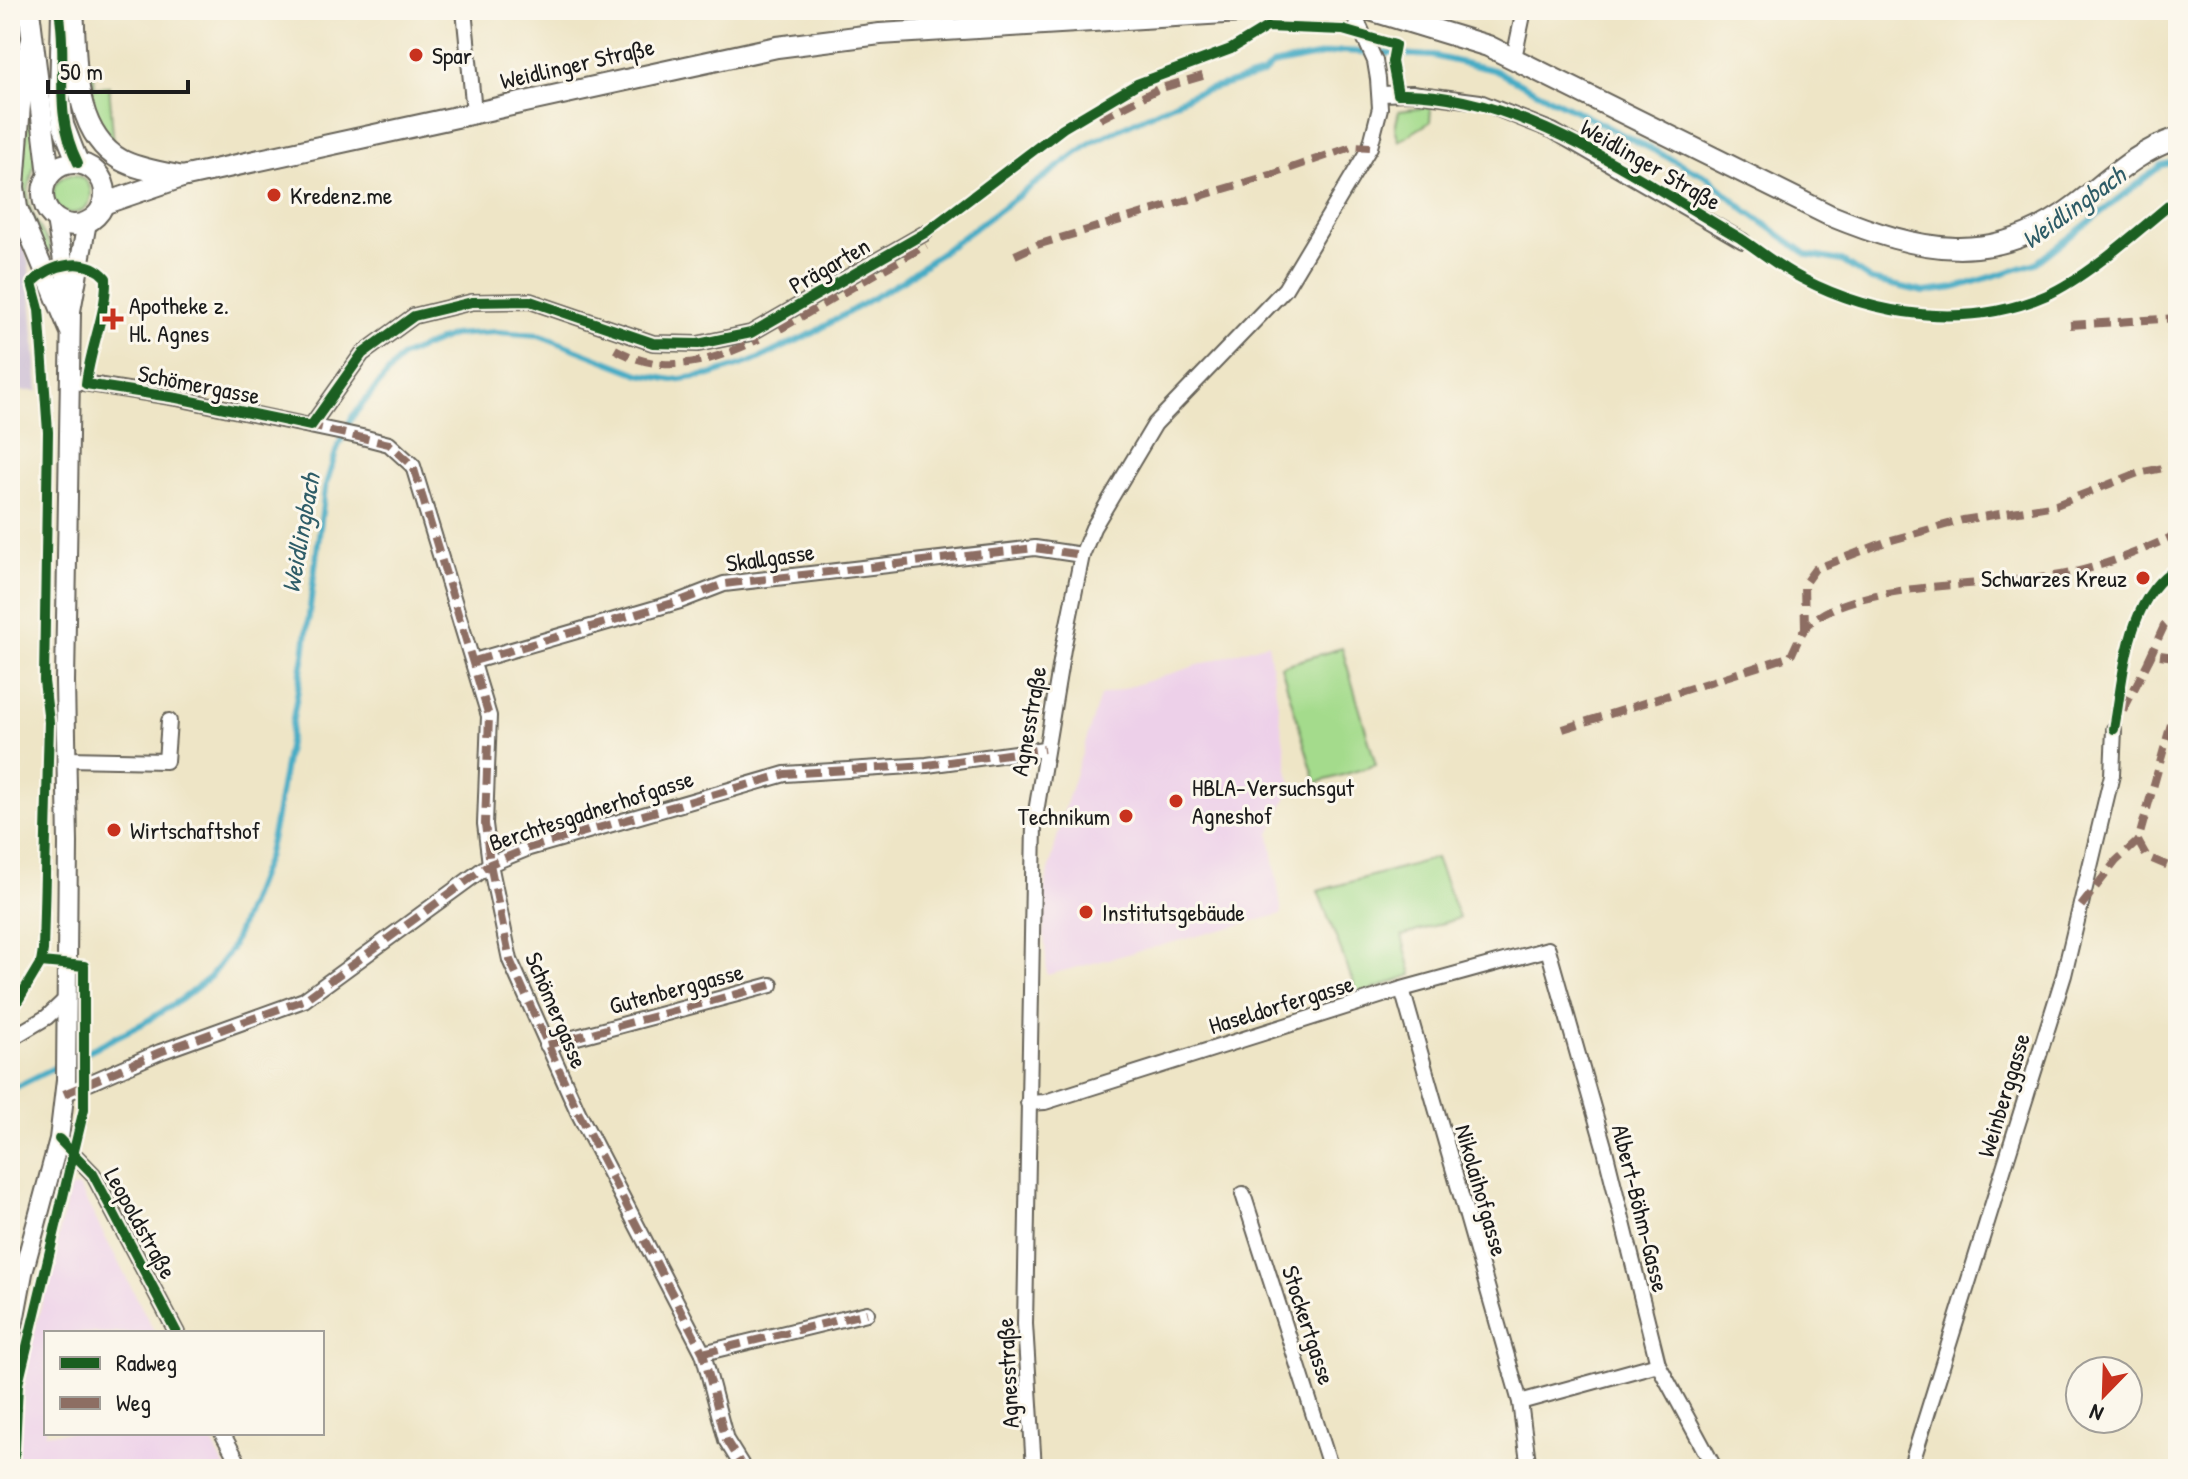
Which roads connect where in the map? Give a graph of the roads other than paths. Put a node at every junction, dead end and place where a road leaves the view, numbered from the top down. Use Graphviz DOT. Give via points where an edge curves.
graph roads {
  1 [pos="29,10"];
  2 [pos="36,10"];
  3 [pos="464,10"];
  4 [pos="1274,10"];
  5 [pos="1352,10"];
  6 [pos="1370,10"];
  7 [pos="1524,10"];
  8 [pos="63,12"];
  9 [pos="32,33"];
  10 [pos="1514,58"];
  11 [pos="1379,87"];
  12 [pos="474,112"];
  13 [pos="2178,138"];
  14 [pos="78,163"];
  15 [pos="49,175"];
  16 [pos="99,176"];
  17 [pos="182,177"];
  18 [pos="103,204"];
  19 [pos="56,220"];
  20 [pos="87,222"];
  21 [pos="925,233"];
  22 [pos="1743,241"];
  23 [pos="71,311"];
  24 [pos="71,337"];
  25 [pos="71,381"];
  26 [pos="315,427"];
  27 [pos="1082,555"];
  28 [pos="474,661"];
  29 [pos="169,721"];
  30 [pos="2114,729"];
  31 [pos="1044,749"];
  32 [pos="67,759"];
  33 [pos="490,864"];
  34 [pos="1548,949"];
  35 [pos="771,985"];
  36 [pos="1402,989"];
  37 [pos="66,999"];
  38 [pos="10,1039"];
  39 [pos="547,1045"];
  40 [pos="65,1087"];
  41 [pos="1028,1103"];
  42 [pos="59,1139"];
  43 [pos="1243,1194"];
  44 [pos="867,1313"];
  45 [pos="176,1331"];
  46 [pos="10,1343"];
  47 [pos="703,1353"];
  48 [pos="1658,1364"];
  49 [pos="1520,1402"];
  50 [pos="223,1435"];
  51 [pos="242,1469"];
  52 [pos="744,1469"];
  53 [pos="1034,1469"];
  54 [pos="1331,1469"];
  55 [pos="1529,1469"];
  56 [pos="1715,1469"];
  57 [pos="1910,1469"];
  1 -- 9 [label="main road"];
  2 -- 9 [label="main road"];
  3 -- 12 [label="street"];
  4 -- 12 [label="main road, Weidlinger Straße" via="822,41"];
  5 -- 11 [label="street"];
  6 -- 10 [label="main road, Weidlinger Straße" via="1443,30"];
  7 -- 10 [label="street"];
  8 -- 14 [label="main road" via="60,101"];
  8 -- 17 [label="main road" via="89,124 122,160"];
  9 -- 15 [label="main road"];
  9 -- 24 [label="street" via="24,63 15,187 18,208"];
  10 -- 13 [label="main road, Weidlinger Straße" via="1829,215 1929,248 1962,249 2018,239 2052,222 2139,155"];
  11 -- 22 [label="street, Weidlinger Straße" via="1398,94 1480,102 1553,131"];
  11 -- 27 [label="street, Agnesstraße" via="1370,147 1290,282 1155,424 1104,507"];
  12 -- 17 [label="main road, Weidlinger Straße"];
  14 -- 15 [label="main road"];
  14 -- 16 [label="main road"];
  15 -- 19 [label="main road" via="44,204"];
  16 -- 17 [label="main road, Weidlinger Straße"];
  16 -- 18 [label="main road"];
  17 -- 18 [label="main road, Weidlinger Straße"];
  18 -- 20 [label="main road"];
  19 -- 20 [label="main road" via="66,225"];
  19 -- 23 [label="street"];
  20 -- 23 [label="street"];
  21 -- 26 [label="street, Prägarten" via="751,333 698,344 653,343 530,301 472,302 414,316 362,354"];
  23 -- 24 [label="street"];
  24 -- 25 [label="street"];
  25 -- 26 [label="street, Schömergasse"];
  25 -- 32 [label="street"];
  26 -- 28 [label="street, Schömergasse" via="389,444 413,466"];
  27 -- 28 [label="street, Skallgasse" via="1035,548 724,584"];
  27 -- 31 [label="street, Agnesstraße"];
  28 -- 33 [label="street, Schömergasse" via="489,716 485,824"];
  29 -- 32 [label="street" via="166,761"];
  30 -- 57 [label="street, Weinberggasse" via="2112,775 2064,975"];
  31 -- 33 [label="street, Berchtesgadnerhofgasse" via="927,765 785,774"];
  31 -- 41 [label="street, Agnesstraße" via="1034,824"];
  32 -- 37 [label="street"];
  33 -- 39 [label="street, Schömergasse" via="510,960"];
  33 -- 40 [label="street, Berchtesgadnerhofgasse" via="304,1000"];
  34 -- 36 [label="street, Haseldorfergasse"];
  34 -- 48 [label="street, Albert-Böhm-Gasse"];
  35 -- 39 [label="street, Gutenberggasse"];
  36 -- 41 [label="street, Haseldorfergasse" via="1045,1102"];
  36 -- 49 [label="street, Nikolaihofgasse"];
  37 -- 38 [label="street"];
  37 -- 40 [label="street"];
  39 -- 47 [label="street, Schömergasse"];
  40 -- 42 [label="street"];
  41 -- 53 [label="street, Agnesstraße" via="1025,1324"];
  42 -- 45 [label="street, Leopoldstraße" via="93,1174"];
  42 -- 46 [label="street"];
  43 -- 54 [label="street, Stockertgasse"];
  44 -- 47 [label="street"];
  47 -- 52 [label="street, Schömergasse" via="726,1440"];
  48 -- 49 [label="street"];
  48 -- 56 [label="street, Albert-Böhm-Gasse"];
  49 -- 55 [label="street, Nikolaihofgasse"];
  50 -- 51 [label="street"];
}
